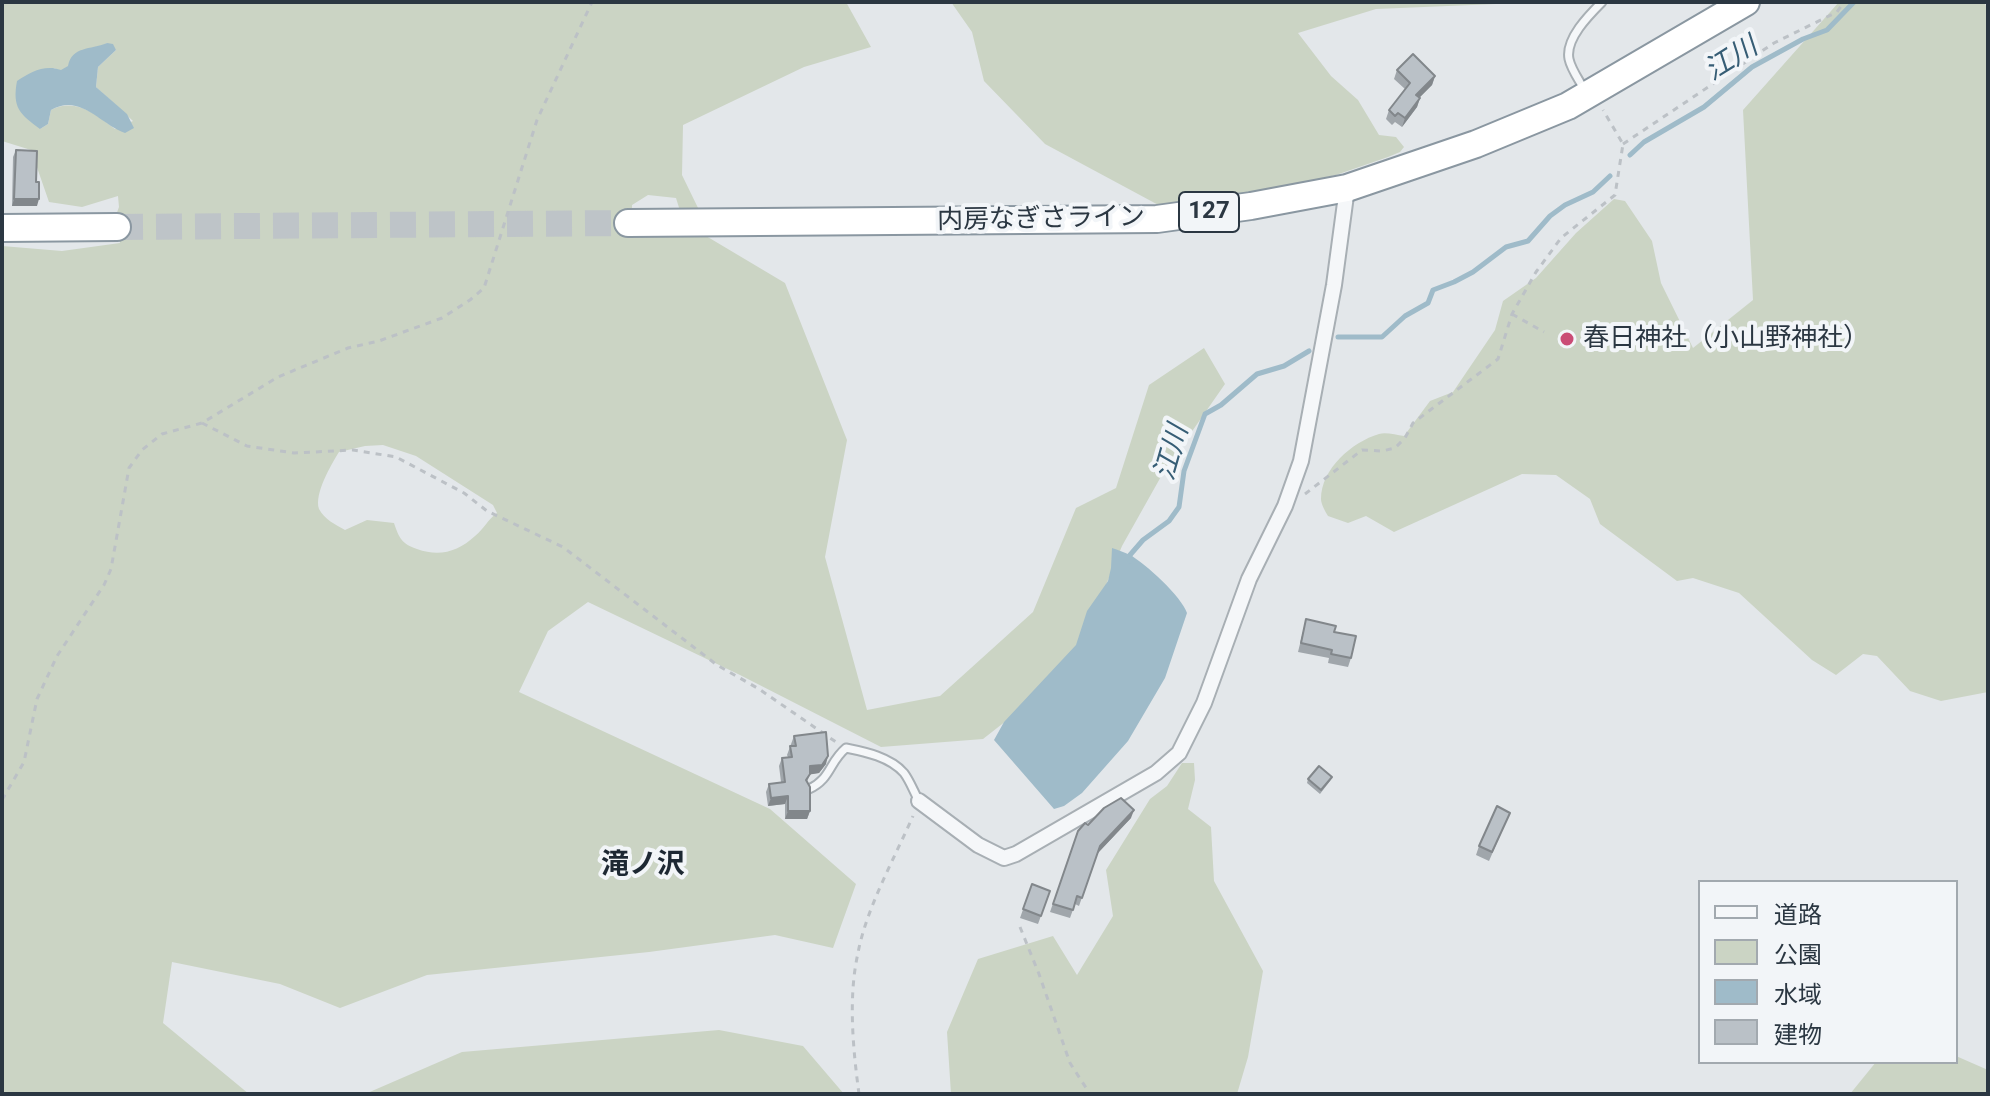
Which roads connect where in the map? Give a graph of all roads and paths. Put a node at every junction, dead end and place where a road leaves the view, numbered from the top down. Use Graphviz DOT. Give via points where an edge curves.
graph roads {
  1 [pos="592,2"];
  2 [pos="1602,2"];
  3 [pos="1746,2"];
  4 [pos="1844,2"];
  5 [pos="1590,94"];
  6 [pos="1623,144"];
  7 [pos="1347,188"];
  8 [pos="628,223"];
  9 [pos="117,227"];
  10 [pos="2,228"];
  11 [pos="1512,314"];
  12 [pos="1544,332"];
  13 [pos="202,423"];
  14 [pos="1285,506"];
  15 [pos="846,748"];
  16 [pos="809,789"];
  17 [pos="2,800"];
  18 [pos="919,801"];
  19 [pos="1020,927"];
  20 [pos="859,1094"];
  21 [pos="1090,1094"];
  1 -- 13 [label="path" via="537,120 484,288 442,318 278,377"];
  2 -- 5 [label="lane" via="1568,50 1571,66"];
  3 -- 5 [label="highway, 内房なぎさライン / 127"];
  4 -- 6 [label="path" via="1837,12 1774,43"];
  5 -- 6 [label="path"];
  5 -- 7 [label="highway, 内房なぎさライン / 127" via="1476,144"];
  6 -- 11 [label="path" via="1615,195 1561,238"];
  7 -- 8 [label="highway, 内房なぎさライン / 127" via="1157,219"];
  7 -- 14 [label="street" via="1301,461"];
  9 -- 10 [label="highway"];
  11 -- 12 [label="path"];
  11 -- 14 [label="path" via="1498,359 1413,423 1395,448 1362,450"];
  13 -- 15 [label="path" via="247,446 396,457 487,511 563,547 717,665"];
  13 -- 17 [label="path" via="162,434 129,468 111,569 57,656 37,699 24,762"];
  14 -- 18 [label="street" via="1249,579 1204,703 1179,753 1156,773 1004,858"];
  15 -- 16 [label="lane" via="827,777"];
  15 -- 18 [label="lane" via="891,762 905,774"];
  18 -- 20 [label="path" via="857,955"];
  19 -- 21 [label="path" via="1070,1063"];
}
